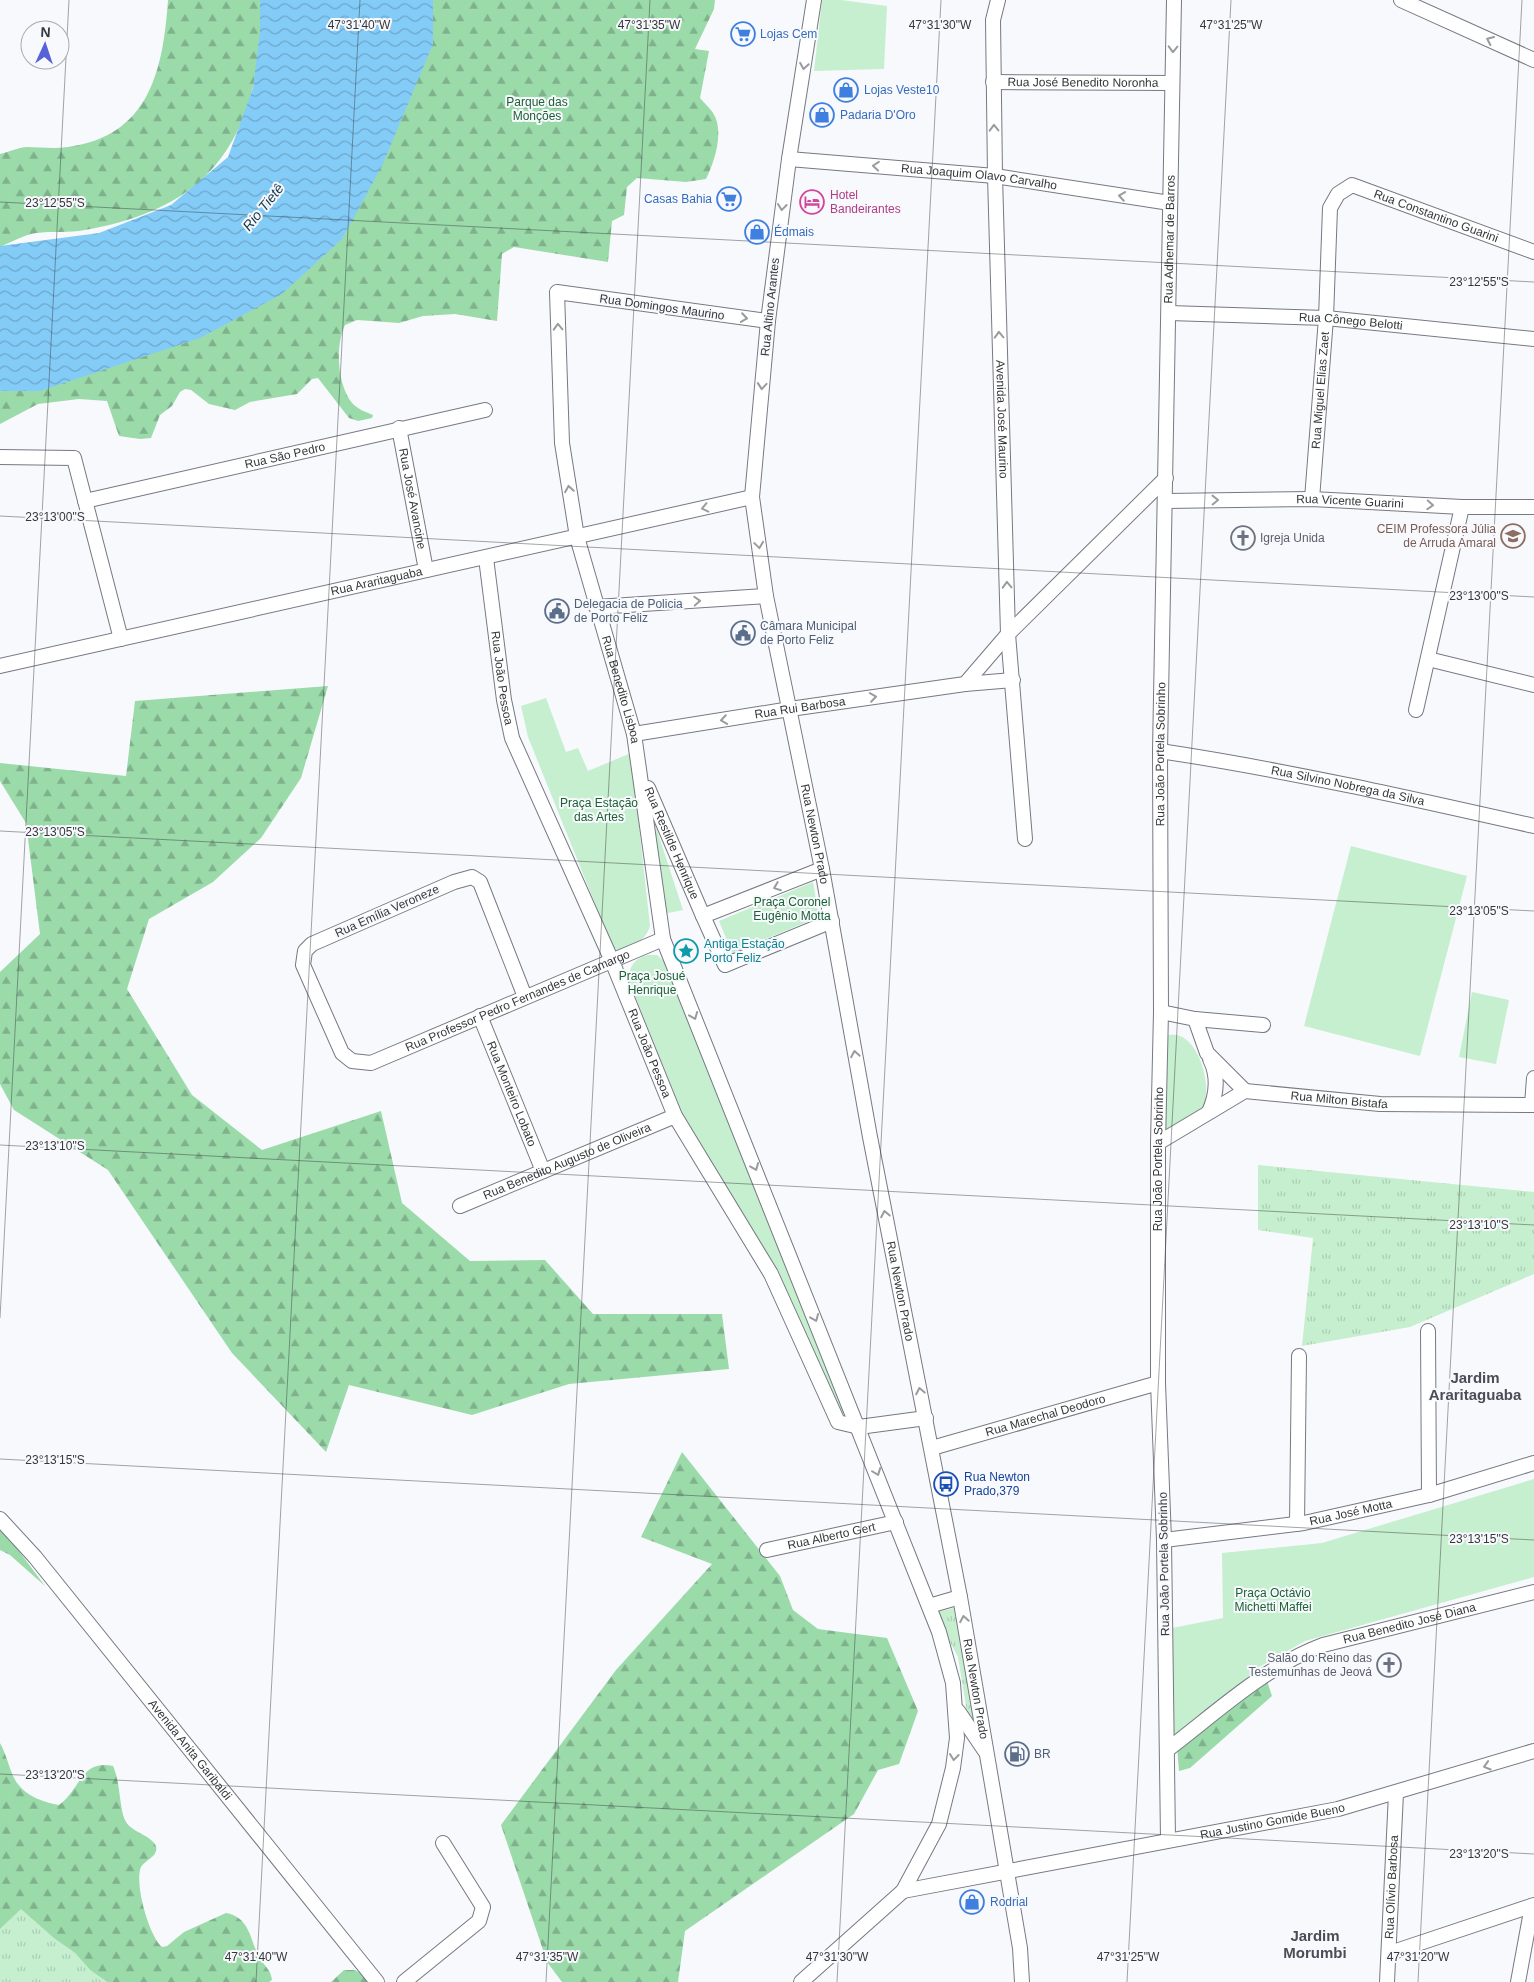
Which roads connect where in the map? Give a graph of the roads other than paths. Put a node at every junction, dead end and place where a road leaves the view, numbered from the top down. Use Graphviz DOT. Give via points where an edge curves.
graph roads {
  1 [pos="814,0"];
  2 [pos="998,0"];
  3 [pos="1174,0"];
  4 [pos="1401,0"];
  5 [pos="1534,60"];
  6 [pos="994,82"];
  7 [pos="1172,83"];
  8 [pos="789,159"];
  9 [pos="995,176"];
  10 [pos="1338,194"];
  11 [pos="1170,203"];
  12 [pos="1534,252"];
  13 [pos="557,292"];
  14 [pos="1169,313"];
  15 [pos="1326,318"];
  16 [pos="768,321"];
  17 [pos="1534,339"];
  18 [pos="485,410"];
  19 [pos="399,428"];
  20 [pos="0,457"];
  21 [pos="1166,478"];
  22 [pos="752,497"];
  23 [pos="1312,499"];
  24 [pos="85,501"];
  25 [pos="1166,501"];
  26 [pos="1462,507"];
  27 [pos="1534,507"];
  28 [pos="577,537"];
  29 [pos="486,558"];
  30 [pos="426,570"];
  31 [pos="766,596"];
  32 [pos="596,607"];
  33 [pos="1008,634"];
  34 [pos="121,639"];
  35 [pos="1428,659"];
  36 [pos="0,666"];
  37 [pos="1012,680"];
  38 [pos="965,684"];
  39 [pos="1534,685"];
  40 [pos="790,709"];
  41 [pos="1416,710"];
  42 [pos="634,734"];
  43 [pos="1160,751"];
  44 [pos="641,772"];
  45 [pos="1534,826"];
  46 [pos="1025,839"];
  47 [pos="822,869"];
  48 [pos="703,916"];
  49 [pos="832,921"];
  50 [pos="664,938"];
  51 [pos="612,960"];
  52 [pos="525,997"];
  53 [pos="1161,1012"];
  54 [pos="480,1016"];
  55 [pos="1195,1019"];
  56 [pos="1263,1025"];
  57 [pos="1207,1053"];
  58 [pos="371,1063"];
  59 [pos="1534,1078"];
  60 [pos="1245,1091"];
  61 [pos="1533,1105"];
  62 [pos="1209,1112"];
  63 [pos="676,1116"];
  64 [pos="1158,1143"];
  65 [pos="543,1172"];
  66 [pos="460,1206"];
  67 [pos="1428,1331"];
  68 [pos="1299,1356"];
  69 [pos="1158,1383"];
  70 [pos="926,1418"];
  71 [pos="859,1427"];
  72 [pos="932,1448"];
  73 [pos="1534,1463"];
  74 [pos="1429,1494"];
  75 [pos="0,1519"];
  76 [pos="896,1522"];
  77 [pos="1297,1524"];
  78 [pos="1164,1540"];
  79 [pos="767,1550"];
  80 [pos="1534,1592"];
  81 [pos="960,1597"];
  82 [pos="929,1606"];
  83 [pos="956,1708"];
  84 [pos="1167,1750"];
  85 [pos="1534,1751"];
  86 [pos="986,1753"];
  87 [pos="1396,1793"];
  88 [pos="1168,1840"];
  89 [pos="443,1842"];
  90 [pos="1007,1872"];
  91 [pos="904,1891"];
  92 [pos="1533,1905"];
  93 [pos="1390,1953"];
  94 [pos="377,1982"];
  95 [pos="404,1982"];
  96 [pos="801,1982"];
  97 [pos="1022,1982"];
  98 [pos="1387,1982"];
  99 [pos="1518,1982"];
  1 -- 8 [label="street, Rua Altino Arantes, one-way"];
  2 -- 6 [label="street, Avenida José Maurino" via="993,20"];
  3 -- 7 [label="street, Rua Adhemar de Barros, one-way"];
  5 -- 4 [label="street, one-way"];
  6 -- 7 [label="street, Rua José Benedito Noronha"];
  9 -- 6 [label="street, Avenida José Maurino, one-way"];
  7 -- 11 [label="street, Rua Adhemar de Barros"];
  9 -- 8 [label="street, Rua Joaquim Olavo Carvalho, one-way"];
  8 -- 16 [label="street, Rua Altino Arantes, one-way"];
  11 -- 9 [label="street, Rua Joaquim Olavo Carvalho, one-way"];
  33 -- 9 [label="street, Avenida José Maurino, one-way"];
  10 -- 12 [label="street, Rua Constantino Guarini" via="1352,185"];
  10 -- 15 [label="street, Rua Miguel Elias Zaet" via="1330,208"];
  11 -- 14 [label="street, Rua Adhemar de Barros"];
  13 -- 16 [label="street, Rua Domingos Maurino, one-way"];
  28 -- 13 [label="street, Rua Benedito Lisboa, one-way" via="562,443"];
  14 -- 15 [label="street, Rua Cônego Belotti"];
  14 -- 21 [label="street, Rua Adhemar de Barros"];
  15 -- 17 [label="street, Rua Cônego Belotti"];
  15 -- 23 [label="street, Rua Miguel Elias Zaet"];
  16 -- 22 [label="street, Rua Altino Arantes, one-way"];
  18 -- 19 [label="street, Rua São Pedro"];
  19 -- 24 [label="street, Rua São Pedro"];
  19 -- 30 [label="street, Rua José Avancine"];
  20 -- 24 [label="street" via="74,458"];
  21 -- 25 [label="street, Rua João Portela Sobrinho"];
  21 -- 33 [label="street"];
  22 -- 28 [label="street, Rua Araritaguaba, one-way"];
  22 -- 31 [label="street, Rua Altino Arantes, one-way"];
  25 -- 23 [label="street, Rua Vicente Guarini, one-way"];
  23 -- 26 [label="street, Rua Vicente Guarini, one-way"];
  24 -- 34 [label="street"];
  25 -- 43 [label="street, Rua João Portela Sobrinho"];
  26 -- 27 [label="street, Rua Vicente Guarini"];
  26 -- 35 [label="street"];
  28 -- 29 [label="street, Rua Araritaguaba"];
  28 -- 32 [label="street, Rua Benedito Lisboa"];
  29 -- 30 [label="street, Rua Araritaguaba"];
  29 -- 51 [label="street, Rua João Pessoa" via="512,738"];
  30 -- 34 [label="street, Rua Araritaguaba"];
  32 -- 31 [label="street, one-way"];
  31 -- 40 [label="street, Rua Newton Prado"];
  32 -- 42 [label="street, Rua Benedito Lisboa"];
  33 -- 37 [label="street, Avenida José Maurino"];
  33 -- 38 [label="street"];
  34 -- 36 [label="street, Rua Araritaguaba"];
  35 -- 39 [label="street"];
  35 -- 41 [label="street"];
  37 -- 38 [label="street, Rua Rui Barbosa"];
  37 -- 46 [label="street, Avenida José Maurino"];
  40 -- 38 [label="street, Rua Rui Barbosa, one-way"];
  40 -- 42 [label="street, Rua Rui Barbosa, one-way"];
  40 -- 47 [label="street, Rua Newton Prado"];
  42 -- 44 [label="street, Rua Benedito Lisboa"];
  43 -- 45 [label="street, Rua Silvino Nobrega da Silva" via="1336,782"];
  43 -- 53 [label="street, Rua João Portela Sobrinho"];
  44 -- 48 [label="street, Rua Restilde Henrique"];
  44 -- 50 [label="street, Rua Benedito Lisboa"];
  47 -- 48 [label="street, one-way"];
  47 -- 49 [label="street, Rua Newton Prado"];
  48 -- 49 [label="street" via="725,965"];
  70 -- 49 [label="street, Rua Newton Prado, one-way" via="870,1137"];
  50 -- 51 [label="street, Rua Professor Pedro Fernandes de Camargo"];
  50 -- 71 [label="street, Rua Benedito Lisboa, one-way"];
  51 -- 52 [label="street, Rua Professor Pedro Fernandes de Camargo"];
  51 -- 63 [label="street, Rua João Pessoa"];
  52 -- 54 [label="street, Rua Professor Pedro Fernandes de Camargo"];
  52 -- 58 [label="street, Rua Emília Veroneze" via="480,882 472,877 454,882 321,940 305,951 303,965 342,1053 352,1062"];
  53 -- 55 [label="street"];
  53 -- 64 [label="street, Rua João Portela Sobrinho"];
  54 -- 58 [label="street, Rua Professor Pedro Fernandes de Camargo"];
  54 -- 65 [label="street, Rua Monteiro Lobato"];
  55 -- 56 [label="street"];
  55 -- 57 [label="street"];
  57 -- 60 [label="street"];
  57 -- 62 [label="street" via="1216,1070 1216,1094"];
  59 -- 61 [label="street"];
  60 -- 61 [label="street, Rua Milton Bistafa" via="1380,1104"];
  60 -- 62 [label="street"];
  62 -- 64 [label="street"];
  63 -- 65 [label="street, Rua Benedito Augusto de Oliveira"];
  63 -- 71 [label="street, Rua João Pessoa" via="770,1274 838,1422"];
  64 -- 69 [label="street, Rua João Portela Sobrinho"];
  65 -- 66 [label="street, Rua Benedito Augusto de Oliveira"];
  67 -- 74 [label="street"];
  68 -- 77 [label="street"];
  69 -- 72 [label="street, Rua Marechal Deodoro"];
  69 -- 78 [label="street, Rua João Portela Sobrinho"];
  70 -- 71 [label="street"];
  70 -- 72 [label="street, Rua Newton Prado"];
  71 -- 76 [label="street, Rua Benedito Lisboa, one-way"];
  72 -- 81 [label="street, Rua Newton Prado"];
  73 -- 74 [label="street, Rua José Motta"];
  74 -- 77 [label="street, Rua José Motta"];
  75 -- 94 [label="street, Avenida Anita Garibaldi" via="35,1557"];
  76 -- 79 [label="street, Rua Alberto Gert"];
  76 -- 82 [label="street, Rua Benedito Lisboa"];
  77 -- 78 [label="street, Rua José Motta"];
  78 -- 84 [label="street, Rua João Portela Sobrinho"];
  80 -- 84 [label="street, Rua Benedito José Diana" via="1301,1653 1279,1664"];
  81 -- 82 [label="street"];
  86 -- 81 [label="street, Rua Newton Prado, one-way"];
  82 -- 83 [label="street, Rua Benedito Lisboa" via="948,1659"];
  83 -- 86 [label="street"];
  83 -- 91 [label="street, one-way" via="957,1738 947,1797 939,1824"];
  84 -- 88 [label="street, Rua João Portela Sobrinho"];
  85 -- 87 [label="street, Rua Justino Gomide Bueno, one-way"];
  86 -- 90 [label="street, Rua Newton Prado"];
  87 -- 88 [label="street, Rua Justino Gomide Bueno" via="1338,1809"];
  87 -- 93 [label="street, Rua Olívio Barbosa"];
  88 -- 90 [label="street, Rua Justino Gomide Bueno"];
  89 -- 95 [label="street" via="483,1907 479,1921"];
  90 -- 91 [label="street, Rua Justino Gomide Bueno"];
  90 -- 97 [label="street, Rua Newton Prado" via="1020,1948"];
  91 -- 96 [label="street"];
  92 -- 93 [label="street"];
  92 -- 99 [label="street"];
  93 -- 98 [label="street, Rua Olívio Barbosa"];
}
